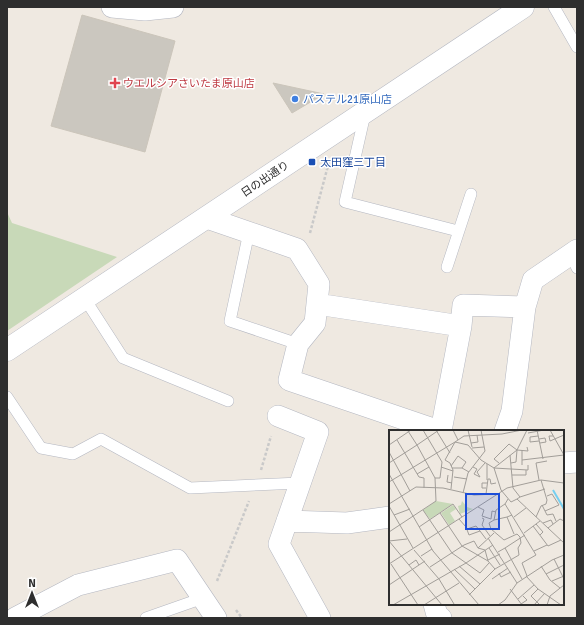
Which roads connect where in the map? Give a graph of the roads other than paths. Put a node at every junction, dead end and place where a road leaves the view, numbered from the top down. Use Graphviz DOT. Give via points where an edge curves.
graph roads {
  1 [pos="112,7"];
  2 [pos="174,7"];
  3 [pos="523,7"];
  4 [pos="554,7"];
  5 [pos="577,47"];
  6 [pos="365,112"];
  7 [pos="471,194"];
  8 [pos="206,218"];
  9 [pos="458,231"];
  10 [pos="249,232"];
  11 [pos="575,258"];
  12 [pos="446,267"];
  13 [pos="85,299"];
  14 [pos="317,304"];
  15 [pos="525,307"];
  16 [pos="461,326"];
  17 [pos="298,344"];
  18 [pos="7,350"];
  19 [pos="7,397"];
  20 [pos="228,401"];
  21 [pos="278,416"];
  22 [pos="437,430"];
  23 [pos="440,430"];
  24 [pos="505,430"];
  25 [pos="577,462"];
  26 [pos="564,463"];
  27 [pos="300,483"];
  28 [pos="389,517"];
  29 [pos="287,521"];
  30 [pos="203,598"];
  31 [pos="7,604"];
  32 [pos="434,605"];
  33 [pos="11,618"];
  34 [pos="15,618"];
  35 [pos="146,618"];
  36 [pos="216,618"];
  37 [pos="320,618"];
  38 [pos="440,618"];
  1 -- 2 [label="street" via="144,10"];
  3 -- 6 [label="street, 日の出通り"];
  4 -- 5 [label="lane"];
  6 -- 8 [label="street, 日の出通り"];
  6 -- 9 [label="lane" via="345,202"];
  7 -- 9 [label="lane"];
  8 -- 10 [label="street"];
  8 -- 13 [label="street, 日の出通り"];
  9 -- 12 [label="lane"];
  10 -- 14 [label="street" via="297,249 319,284"];
  10 -- 17 [label="lane" via="230,321"];
  11 -- 15 [label="street" via="533,280"];
  13 -- 18 [label="street, 日の出通り"];
  13 -- 20 [label="lane" via="123,358"];
  14 -- 16 [label="street"];
  14 -- 17 [label="street" via="316,323"];
  15 -- 16 [label="street" via="463,305"];
  15 -- 24 [label="street" via="512,411"];
  16 -- 23 [label="street"];
  17 -- 22 [label="street" via="289,380"];
  19 -- 27 [label="lane" via="41,448 74,454 101,439 190,488"];
  21 -- 27 [label="street" via="318,432"];
  25 -- 26 [label="street"];
  27 -- 29 [label="street"];
  28 -- 29 [label="street" via="347,523"];
  29 -- 37 [label="street" via="279,544"];
  30 -- 34 [label="street" via="177,560 78,585"];
  30 -- 35 [label="lane"];
  30 -- 36 [label="street"];
  31 -- 33 [label="street"];
  32 -- 38 [label="street"];
}
